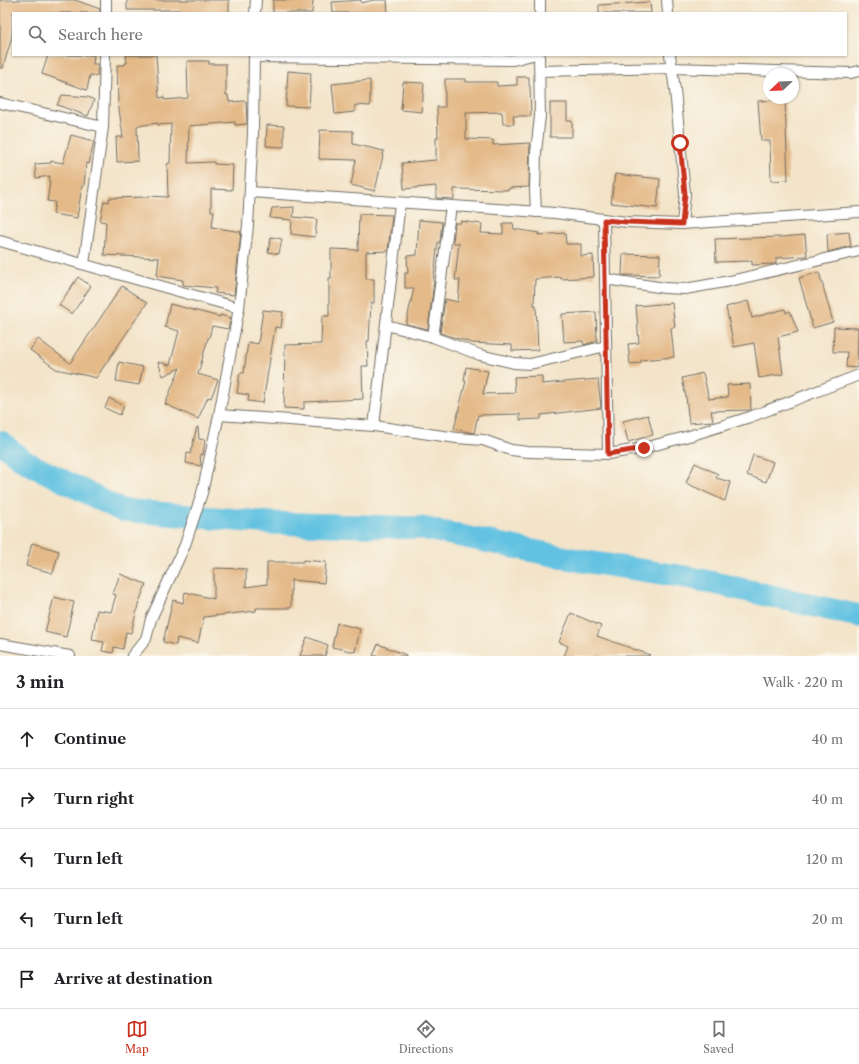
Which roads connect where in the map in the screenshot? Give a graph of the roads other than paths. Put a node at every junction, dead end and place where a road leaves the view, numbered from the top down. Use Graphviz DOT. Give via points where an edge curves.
graph roads {
  1 [pos="106,0"];
  2 [pos="256,0"];
  3 [pos="540,0"];
  4 [pos="667,0"];
  5 [pos="106,12"];
  6 [pos="255,12"];
  7 [pos="540,12"];
  8 [pos="668,12"];
  9 [pos="105,56"];
  10 [pos="254,56"];
  11 [pos="528,56"];
  12 [pos="539,56"];
  13 [pos="670,56"];
  14 [pos="671,68"];
  15 [pos="540,71"];
  16 [pos="859,71"];
  17 [pos="0,103"];
  18 [pos="103,127"];
  19 [pos="250,192"];
  20 [pos="400,203"];
  21 [pos="451,206"];
  22 [pos="536,212"];
  23 [pos="859,212"];
  24 [pos="604,220"];
  25 [pos="682,224"];
  26 [pos="0,241"];
  27 [pos="859,251"];
  28 [pos="84,264"];
  29 [pos="605,279"];
  30 [pos="239,308"];
  31 [pos="386,325"];
  32 [pos="433,337"];
  33 [pos="606,346"];
  34 [pos="859,375"];
  35 [pos="219,415"];
  36 [pos="374,426"];
  37 [pos="608,454"];
  38 [pos="0,644"];
  39 [pos="70,656"];
  40 [pos="132,656"];
  1 -- 5 [label="street"];
  2 -- 6 [label="street"];
  3 -- 7 [label="street"];
  4 -- 8 [label="street"];
  9 -- 18 [label="street"];
  10 -- 11 [label="street" via="513,60"];
  10 -- 19 [label="street"];
  12 -- 15 [label="street"];
  13 -- 14 [label="street"];
  14 -- 15 [label="street"];
  14 -- 16 [label="street" via="851,73"];
  14 -- 25 [label="street" via="685,194"];
  15 -- 22 [label="street"];
  17 -- 18 [label="street"];
  18 -- 28 [label="street"];
  19 -- 20 [label="street"];
  19 -- 30 [label="street"];
  20 -- 21 [label="street"];
  20 -- 31 [label="street"];
  21 -- 22 [label="street"];
  21 -- 32 [label="street"];
  22 -- 24 [label="street"];
  23 -- 25 [label="street"];
  24 -- 25 [label="street"];
  24 -- 29 [label="street"];
  26 -- 28 [label="street"];
  27 -- 29 [label="street" via="685,289"];
  28 -- 30 [label="street"];
  29 -- 33 [label="street"];
  30 -- 35 [label="street"];
  31 -- 32 [label="street"];
  31 -- 36 [label="street"];
  32 -- 33 [label="street" via="480,355 514,364 530,364"];
  33 -- 37 [label="street"];
  34 -- 37 [label="street" via="743,419 689,436"];
  35 -- 36 [label="street"];
  35 -- 40 [label="street" via="202,493 185,545 151,619 146,639"];
  36 -- 37 [label="street" via="483,440 512,450"];
  38 -- 39 [label="street"];
}
